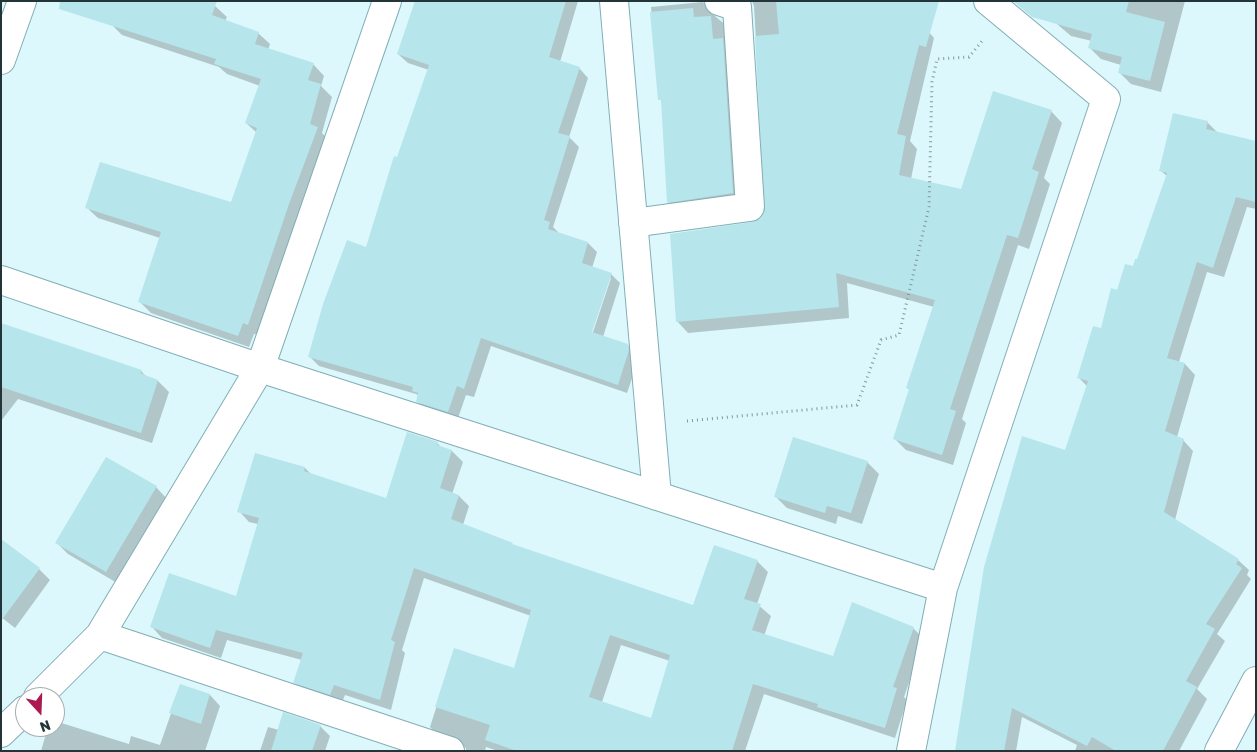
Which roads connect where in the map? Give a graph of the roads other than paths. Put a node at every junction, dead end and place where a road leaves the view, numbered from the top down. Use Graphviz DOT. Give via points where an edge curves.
graph roads {
  1 [pos="22,1"];
  2 [pos="387,1"];
  3 [pos="614,1"];
  4 [pos="719,1"];
  5 [pos="996,8"];
  6 [pos="1,60"];
  7 [pos="633,222"];
  8 [pos="1,280"];
  9 [pos="260,368"];
  10 [pos="657,496"];
  11 [pos="943,588"];
  12 [pos="100,636"];
  13 [pos="1256,681"];
  14 [pos="48,687"];
  15 [pos="15,720"];
  16 [pos="1,733"];
  17 [pos="450,751"];
  18 [pos="911,751"];
  19 [pos="1219,751"];
  1 -- 6 [label="street"];
  2 -- 9 [label="street"];
  3 -- 7 [label="street"];
  4 -- 7 [label="street" via="737,8 750,207"];
  5 -- 11 [label="street" via="1106,99"];
  7 -- 10 [label="street"];
  8 -- 9 [label="street"];
  9 -- 10 [label="street"];
  9 -- 12 [label="street"];
  10 -- 11 [label="street"];
  11 -- 18 [label="street"];
  12 -- 14 [label="street"];
  12 -- 17 [label="street"];
  13 -- 19 [label="street"];
  15 -- 16 [label="street"];
}
